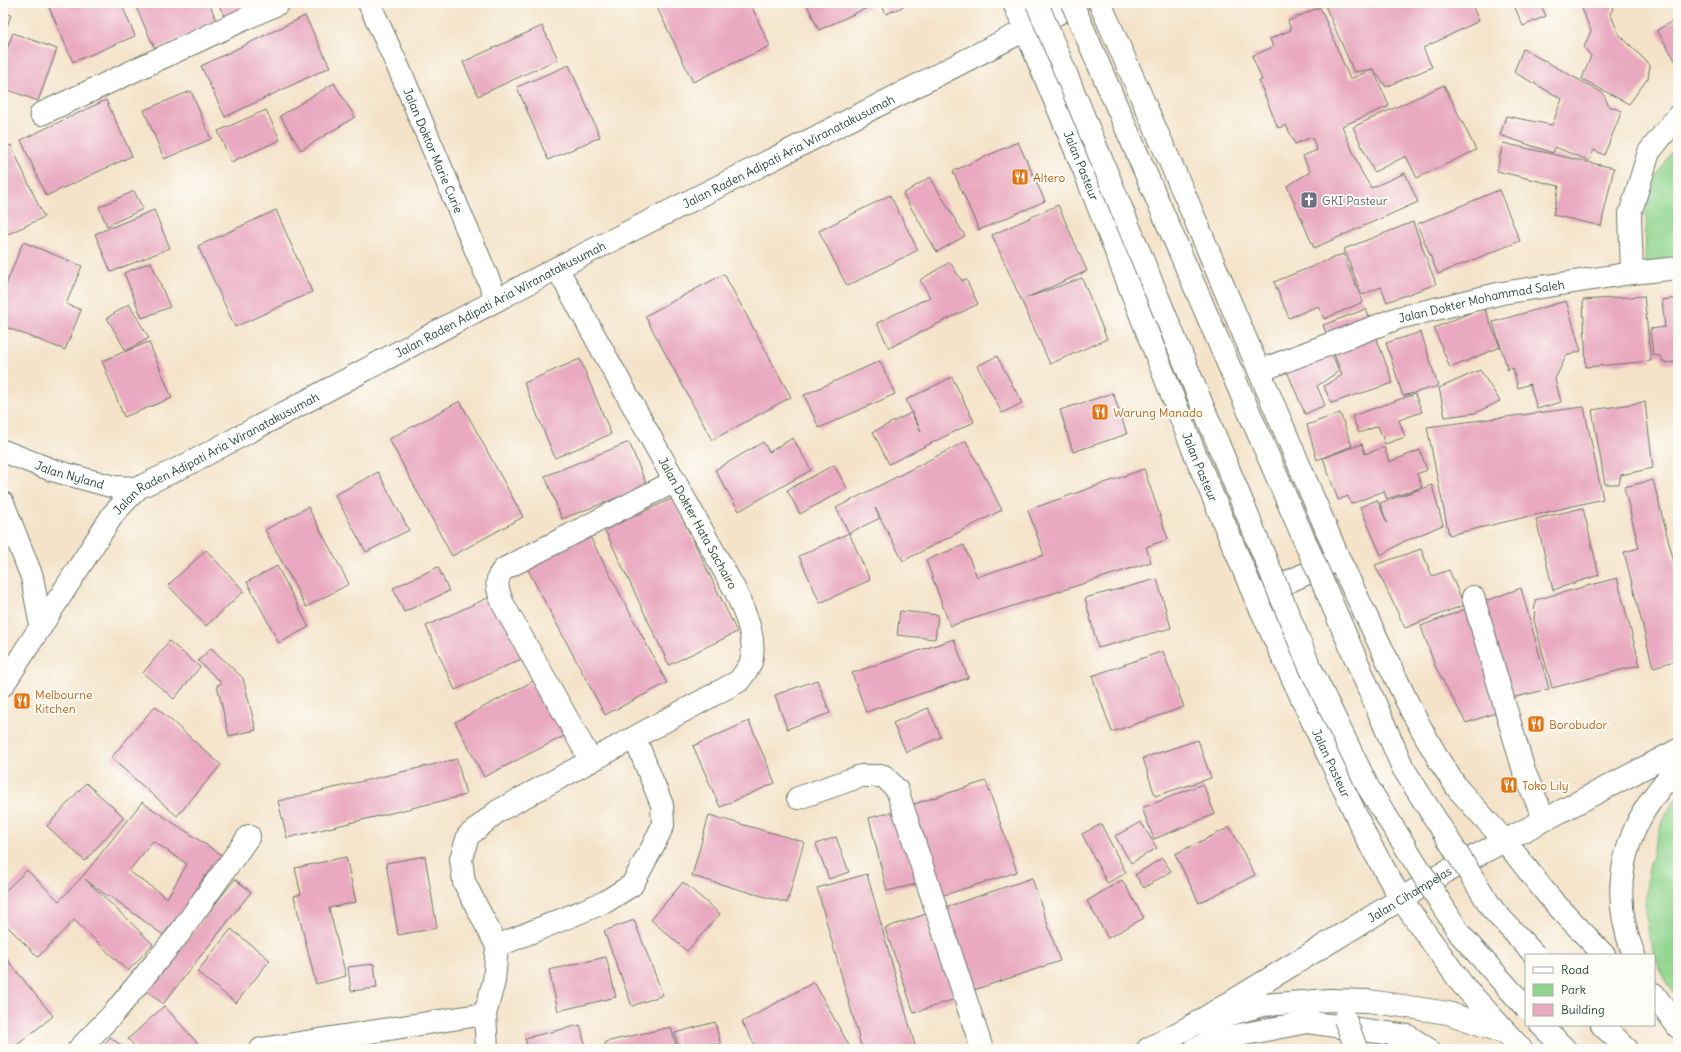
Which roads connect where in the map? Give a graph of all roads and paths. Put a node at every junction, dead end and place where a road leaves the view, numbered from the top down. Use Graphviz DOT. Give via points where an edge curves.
graph roads {
  1 [pos="279,3"];
  2 [pos="369,3"];
  3 [pos="1014,3"];
  4 [pos="1037,3"];
  5 [pos="1072,3"];
  6 [pos="1078,3"];
  7 [pos="1100,3"];
  8 [pos="1026,29"];
  9 [pos="41,114"];
  10 [pos="1678,116"];
  11 [pos="557,268"];
  12 [pos="1678,268"];
  13 [pos="1632,273"];
  14 [pos="497,300"];
  15 [pos="1259,371"];
  16 [pos="3,451"];
  17 [pos="675,481"];
  18 [pos="138,488"];
  19 [pos="3,503"];
  20 [pos="1339,559"];
  21 [pos="1255,597"];
  22 [pos="1473,597"];
  23 [pos="41,627"];
  24 [pos="3,685"];
  25 [pos="635,738"];
  26 [pos="1678,750"];
  27 [pos="592,761"];
  28 [pos="1678,768"];
  29 [pos="798,798"];
  30 [pos="1544,819"];
  31 [pos="249,836"];
  32 [pos="1505,841"];
  33 [pos="1401,899"];
  34 [pos="496,946"];
  35 [pos="1534,954"];
  36 [pos="1603,954"];
  37 [pos="1634,954"];
  38 [pos="1655,995"];
  39 [pos="1525,1007"];
  40 [pos="1655,1008"];
  41 [pos="1341,1010"];
  42 [pos="485,1014"];
  43 [pos="1193,1025"];
  44 [pos="1542,1026"];
  45 [pos="1603,1026"];
  46 [pos="1678,1027"];
  47 [pos="1678,1032"];
  48 [pos="1506,1033"];
  49 [pos="1356,1048"];
  50 [pos="79,1049"];
  51 [pos="261,1049"];
  52 [pos="487,1049"];
  53 [pos="982,1049"];
  54 [pos="1148,1049"];
  55 [pos="1195,1049"];
  56 [pos="1428,1049"];
  57 [pos="1521,1049"];
  58 [pos="1565,1049"];
  59 [pos="1627,1049"];
  1 -- 9 [label="main road"];
  2 -- 14 [label="main road, Jalan Doktor Marie Curie"];
  3 -- 8 [label="main road, Jalan Pasteur"];
  4 -- 39 [label="main road, bridge" via="1306,658 1368,787 1460,934"];
  5 -- 35 [label="main road, bridge" via="1403,768 1493,910"];
  6 -- 8 [label="main road, Jalan Raden Adipati Aria Wiranatakusumah"];
  7 -- 15 [label="main road"];
  8 -- 11 [label="main road, Jalan Raden Adipati Aria Wiranatakusumah"];
  8 -- 21 [label="main road, Jalan Pasteur" via="1195,454"];
  10 -- 13 [label="main road" via="1648,152 1630,214"];
  11 -- 14 [label="main road, Jalan Raden Adipati Aria Wiranatakusumah"];
  11 -- 17 [label="main road, Jalan Dokter Hata Sachairo"];
  12 -- 13 [label="main road, Jalan Dokter Mohammad Saleh"];
  13 -- 15 [label="main road, Jalan Dokter Mohammad Saleh" via="1502,293 1398,318"];
  14 -- 18 [label="main road, Jalan Raden Adipati Aria Wiranatakusumah"];
  15 -- 20 [label="main road"];
  16 -- 18 [label="main road, Jalan Nyland" via="52,470 107,486"];
  17 -- 25 [label="main road, Jalan Dokter Hata Sachairo" via="736,592 747,618 752,642 751,663 739,680"];
  17 -- 27 [label="main road" via="504,569 498,575 498,592 504,604"];
  18 -- 23 [label="main road, Jalan Raden Adipati Aria Wiranatakusumah" via="114,513"];
  19 -- 23 [label="main road" via="32,577"];
  20 -- 21 [label="main road"];
  20 -- 32 [label="main road" via="1412,712 1440,762 1458,789"];
  21 -- 33 [label="main road, Jalan Pasteur" via="1364,833"];
  22 -- 30 [label="main road" via="1524,771"];
  23 -- 24 [label="main road, Jalan Raden Adipati Aria Wiranatakusumah"];
  25 -- 27 [label="main road, Jalan Dokter Hata Sachairo"];
  25 -- 34 [label="main road" via="662,805 663,825 632,885 605,902"];
  26 -- 30 [label="main road, Jalan Cihampelas"];
  27 -- 34 [label="main road, Jalan Dokter Hata Sachairo" via="498,811 468,836 461,859 464,882"];
  28 -- 37 [label="main road" via="1655,793 1648,805 1630,838 1624,862 1621,900 1627,937"];
  29 -- 53 [label="main road" via="861,776 884,776 897,790"];
  30 -- 32 [label="main road, Jalan Cihampelas"];
  31 -- 50 [label="main road" via="179,934 113,1014"];
  32 -- 33 [label="main road, Jalan Cihampelas" via="1447,871"];
  32 -- 36 [label="main road" via="1550,898"];
  33 -- 43 [label="main road, Jalan Cihampelas"];
  33 -- 48 [label="main road, Jalan Pasteur" via="1462,984"];
  34 -- 42 [label="main road, Jalan Dokter Hata Sachairo" via="494,981"];
  38 -- 46 [label="main road"];
  40 -- 47 [label="main road"];
  41 -- 43 [label="main road" via="1263,1005"];
  41 -- 48 [label="main road" via="1375,1002 1448,1012"];
  41 -- 49 [label="main road, bridge"];
  42 -- 51 [label="main road"];
  42 -- 52 [label="main road, Jalan Dokter Hata Sachairo"];
  43 -- 54 [label="main road, Jalan Cihampelas"];
  44 -- 58 [label="main road"];
  45 -- 59 [label="main road"];
  48 -- 57 [label="main road, Jalan Pasteur"];
  55 -- 56 [label="main road" via="1214,1040 1307,1022 1408,1036"];
}
